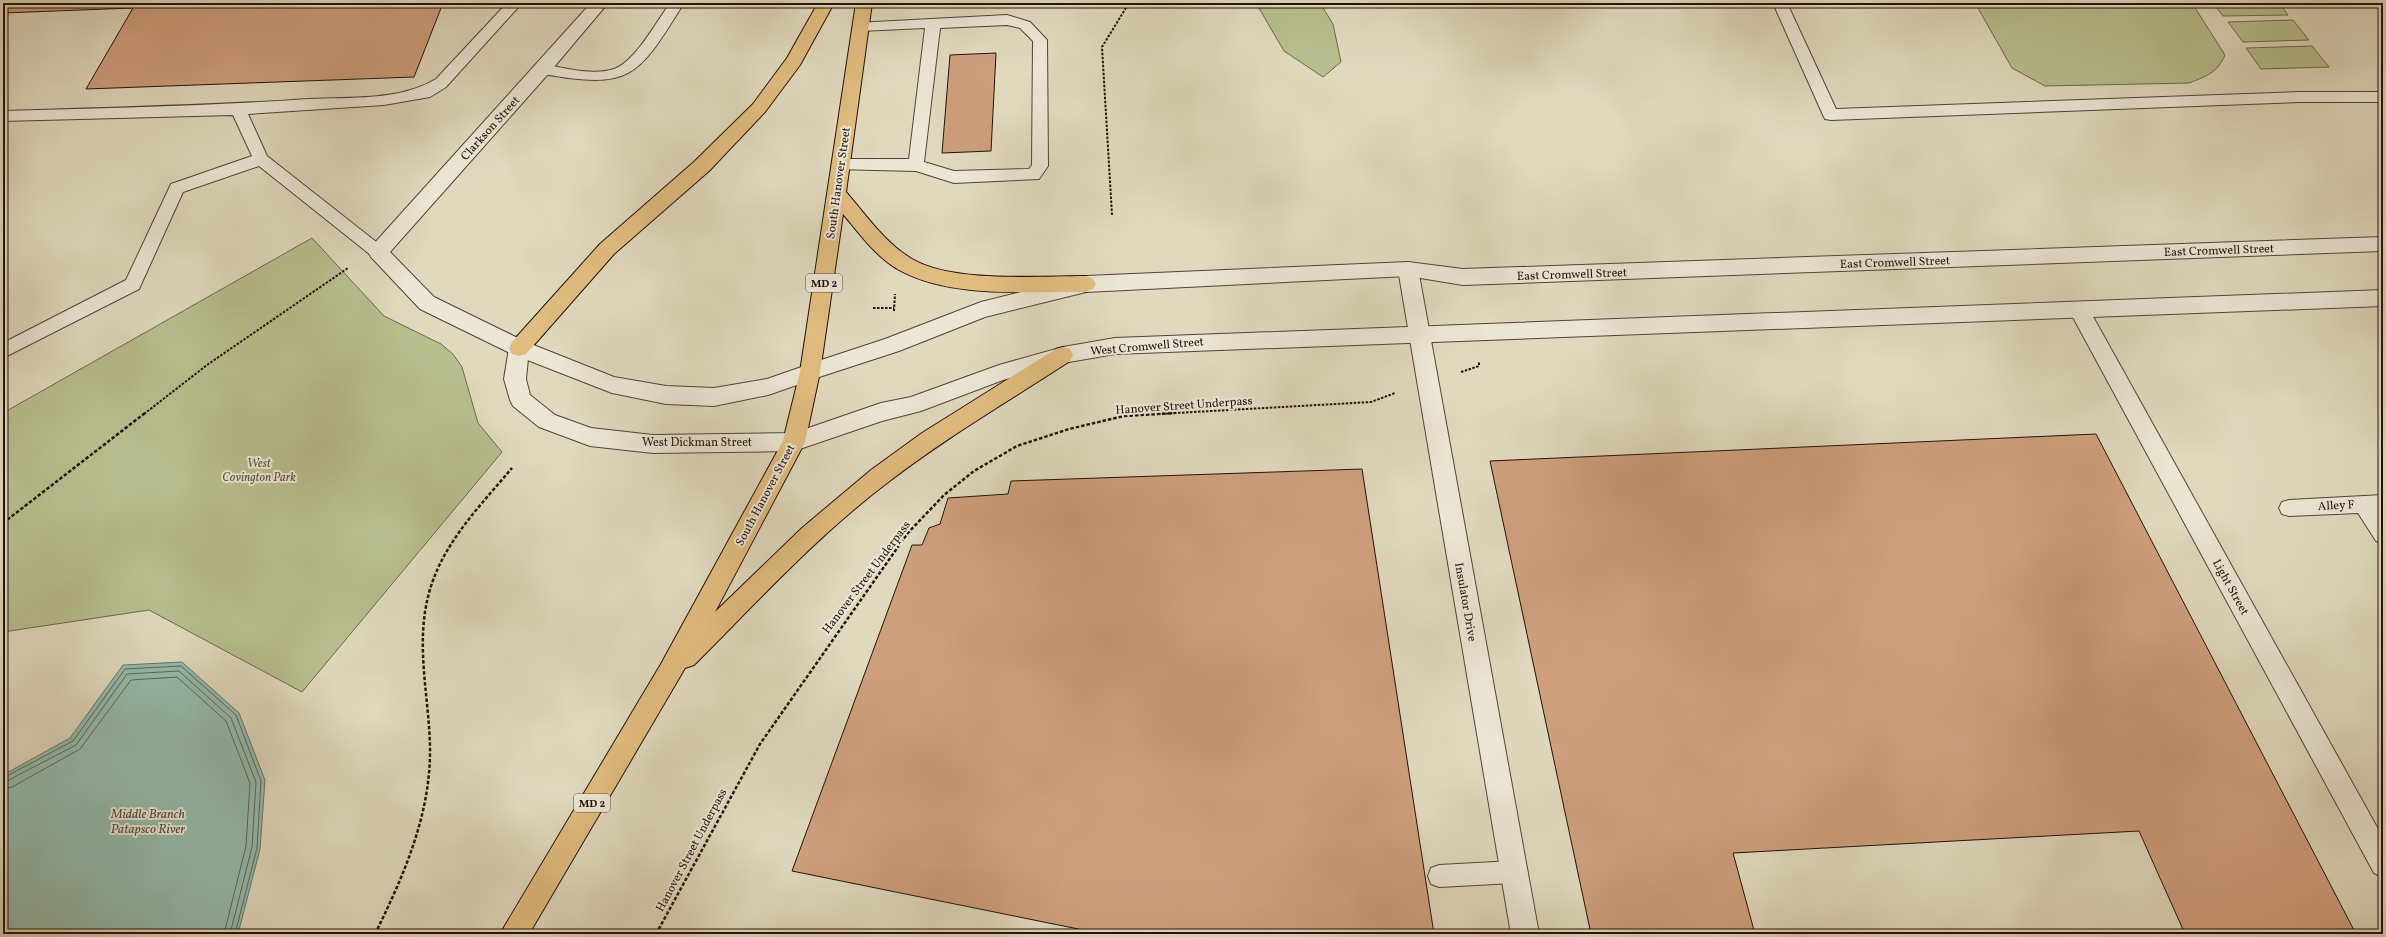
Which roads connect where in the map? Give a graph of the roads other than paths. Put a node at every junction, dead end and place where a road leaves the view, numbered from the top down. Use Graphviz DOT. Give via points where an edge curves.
graph roads {
  1 [pos="515,3"];
  2 [pos="600,3"];
  3 [pos="677,3"];
  4 [pos="826,3"];
  5 [pos="864,3"];
  6 [pos="1780,3"];
  7 [pos="933,24"];
  8 [pos="860,26"];
  9 [pos="544,69"];
  10 [pos="2383,97"];
  11 [pos="238,109"];
  12 [pos="3,116"];
  13 [pos="260,159"];
  14 [pos="841,165"];
  15 [pos="916,165"];
  16 [pos="837,194"];
  17 [pos="2383,244"];
  18 [pos="378,252"];
  19 [pos="1408,269"];
  20 [pos="1086,284"];
  21 [pos="2383,298"];
  22 [pos="2079,310"];
  23 [pos="1419,335"];
  24 [pos="519,348"];
  25 [pos="3,351"];
  26 [pos="1063,356"];
  27 [pos="810,372"];
  28 [pos="794,442"];
  29 [pos="2383,503"];
  30 [pos="2363,504"];
  31 [pos="2289,508"];
  32 [pos="2383,535"];
  33 [pos="670,672"];
  34 [pos="2383,864"];
  35 [pos="1514,872"];
  36 [pos="1439,876"];
  37 [pos="514,934"];
  38 [pos="1524,934"];
  1 -- 11 [label="lane" via="441,83 425,94 384,100"];
  2 -- 9 [label="street, Clarkson Street"];
  3 -- 9 [label="lane" via="630,67 616,74 585,75"];
  4 -- 24 [label="main road" via="794,61 759,108 702,166 607,249"];
  5 -- 8 [label="main road, South Hanover Street / MD 2"];
  6 -- 10 [label="lane" via="1830,116 2300,97"];
  7 -- 8 [label="lane"];
  7 -- 15 [label="lane"];
  7 -- 15 [label="lane" via="1007,20 1025,25 1040,40 1040,166 1033,175 954,177"];
  8 -- 14 [label="main road, South Hanover Street / MD 2"];
  9 -- 18 [label="street, Clarkson Street"];
  11 -- 12 [label="lane"];
  11 -- 13 [label="lane"];
  13 -- 18 [label="lane"];
  13 -- 25 [label="lane" via="177,188 133,284"];
  14 -- 15 [label="lane"];
  14 -- 16 [label="main road, South Hanover Street / MD 2"];
  16 -- 20 [label="main road" via="886,250 906,265 933,275 965,281"];
  16 -- 27 [label="main road, South Hanover Street / MD 2"];
  17 -- 19 [label="street, East Cromwell Street" via="1463,277"];
  18 -- 24 [label="street" via="427,303"];
  19 -- 20 [label="street"];
  19 -- 23 [label="street, Insulator Drive"];
  20 -- 27 [label="street" via="981,310 892,345"];
  21 -- 22 [label="street"];
  22 -- 23 [label="street"];
  22 -- 34 [label="street, Light Street"];
  23 -- 26 [label="street, West Cromwell Street" via="1115,346"];
  23 -- 35 [label="street, Insulator Drive"];
  24 -- 27 [label="street" via="612,384 666,396 714,397 768,387"];
  24 -- 28 [label="street, West Dickman Street" via="515,378 521,400 547,421 590,437 653,444"];
  26 -- 28 [label="street, West Cromwell Street" via="999,373 913,405 881,412"];
  26 -- 33 [label="main road" via="903,458 854,496"];
  27 -- 28 [label="main road, South Hanover Street / MD 2"];
  28 -- 33 [label="main road, South Hanover Street / MD 2"];
  29 -- 30 [label="lane, Alley F"];
  30 -- 31 [label="lane, Alley F"];
  30 -- 32 [label="lane"];
  33 -- 37 [label="main road, South Hanover Street / MD 2"];
  35 -- 36 [label="lane"];
  35 -- 38 [label="street, Insulator Drive"];
}
